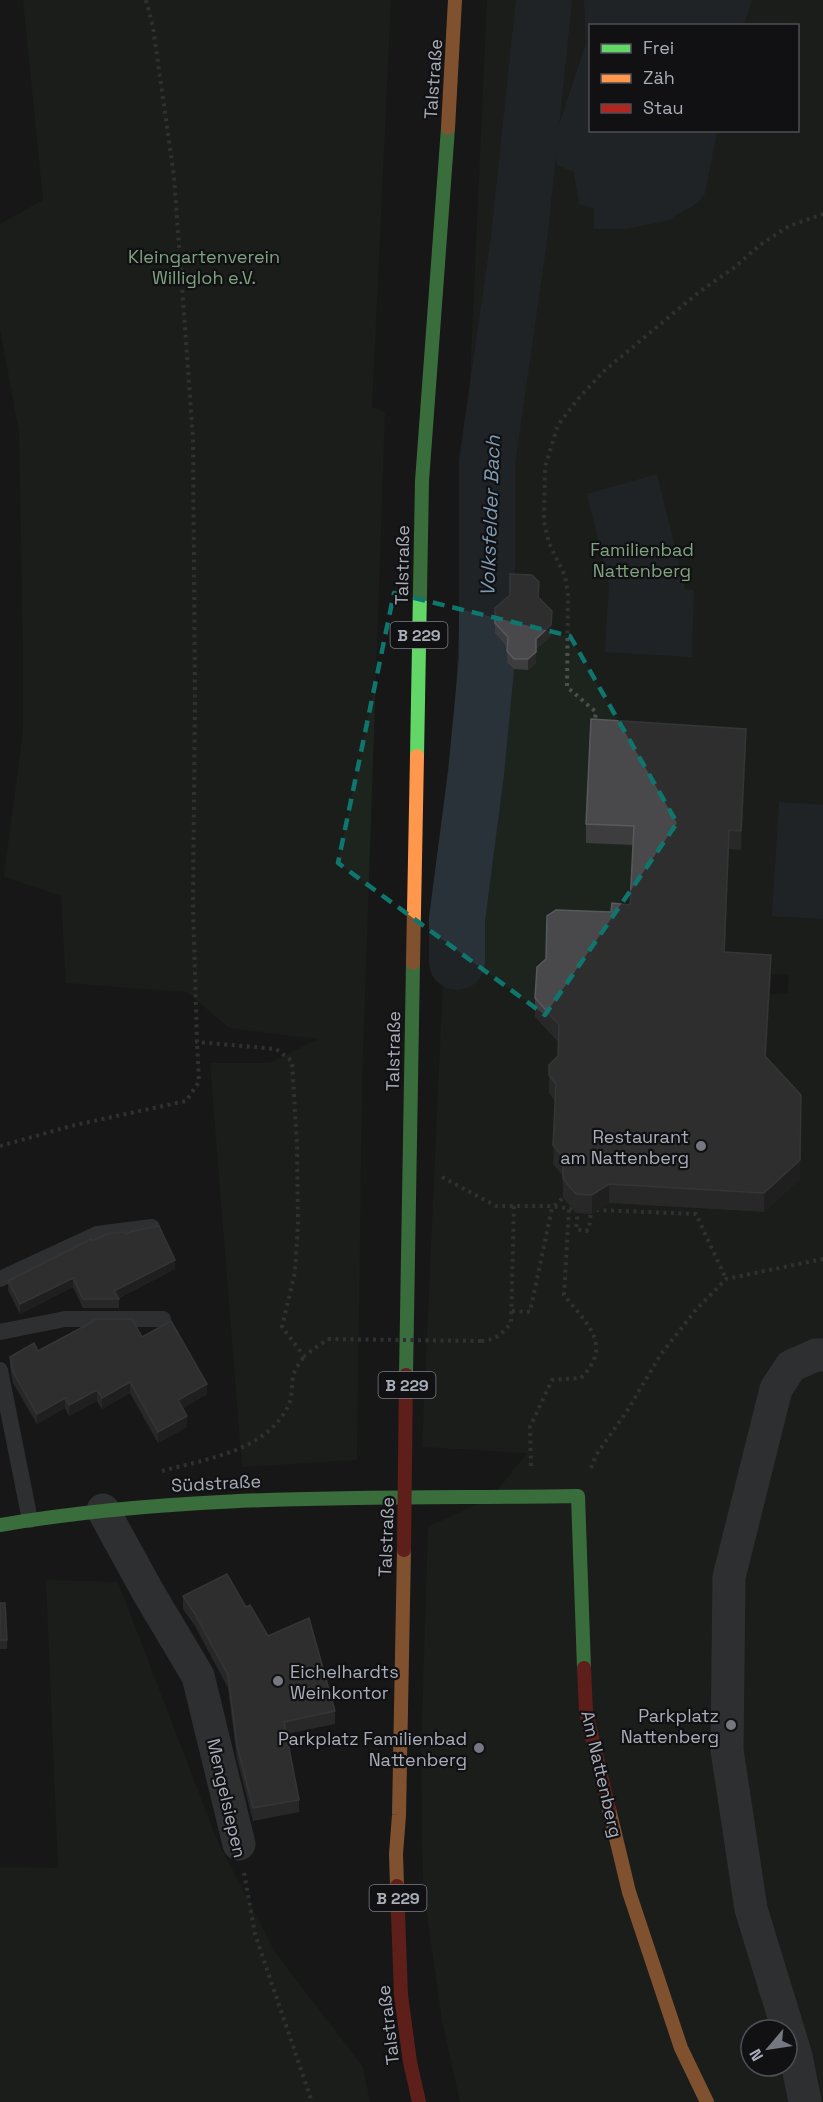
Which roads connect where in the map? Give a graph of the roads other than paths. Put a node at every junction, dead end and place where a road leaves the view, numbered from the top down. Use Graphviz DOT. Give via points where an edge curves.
graph roads {
  1 [pos="455,0"];
  2 [pos="152,1227"];
  3 [pos="0,1279"];
  4 [pos="163,1319"];
  5 [pos="0,1332"];
  6 [pos="823,1355"];
  7 [pos="0,1370"];
  8 [pos="405,1499"];
  9 [pos="103,1510"];
  10 [pos="30,1520"];
  11 [pos="0,1525"];
  12 [pos="238,1845"];
  13 [pos="419,2102"];
  14 [pos="707,2102"];
  15 [pos="805,2102"];
  1 -- 8 [label="main road, Talstraße / B 229" via="422,481"];
  2 -- 3 [label="lane" via="97,1234"];
  4 -- 5 [label="lane" via="65,1319"];
  6 -- 15 [label="street" via="791,1366 776,1389 729,1576 727,1750 751,1909 796,2056"];
  7 -- 10 [label="lane"];
  8 -- 9 [label="main road, Südstraße" via="267,1499"];
  8 -- 13 [label="main road, Talstraße / B 229" via="396,1854 401,1995"];
  8 -- 14 [label="main road, Am Nattenberg" via="578,1496 586,1712 629,1892 681,2048"];
  9 -- 10 [label="main road, Südstraße"];
  9 -- 12 [label="street, Mengelsiepen" via="198,1676"];
  10 -- 11 [label="main road, Südstraße"];
}
